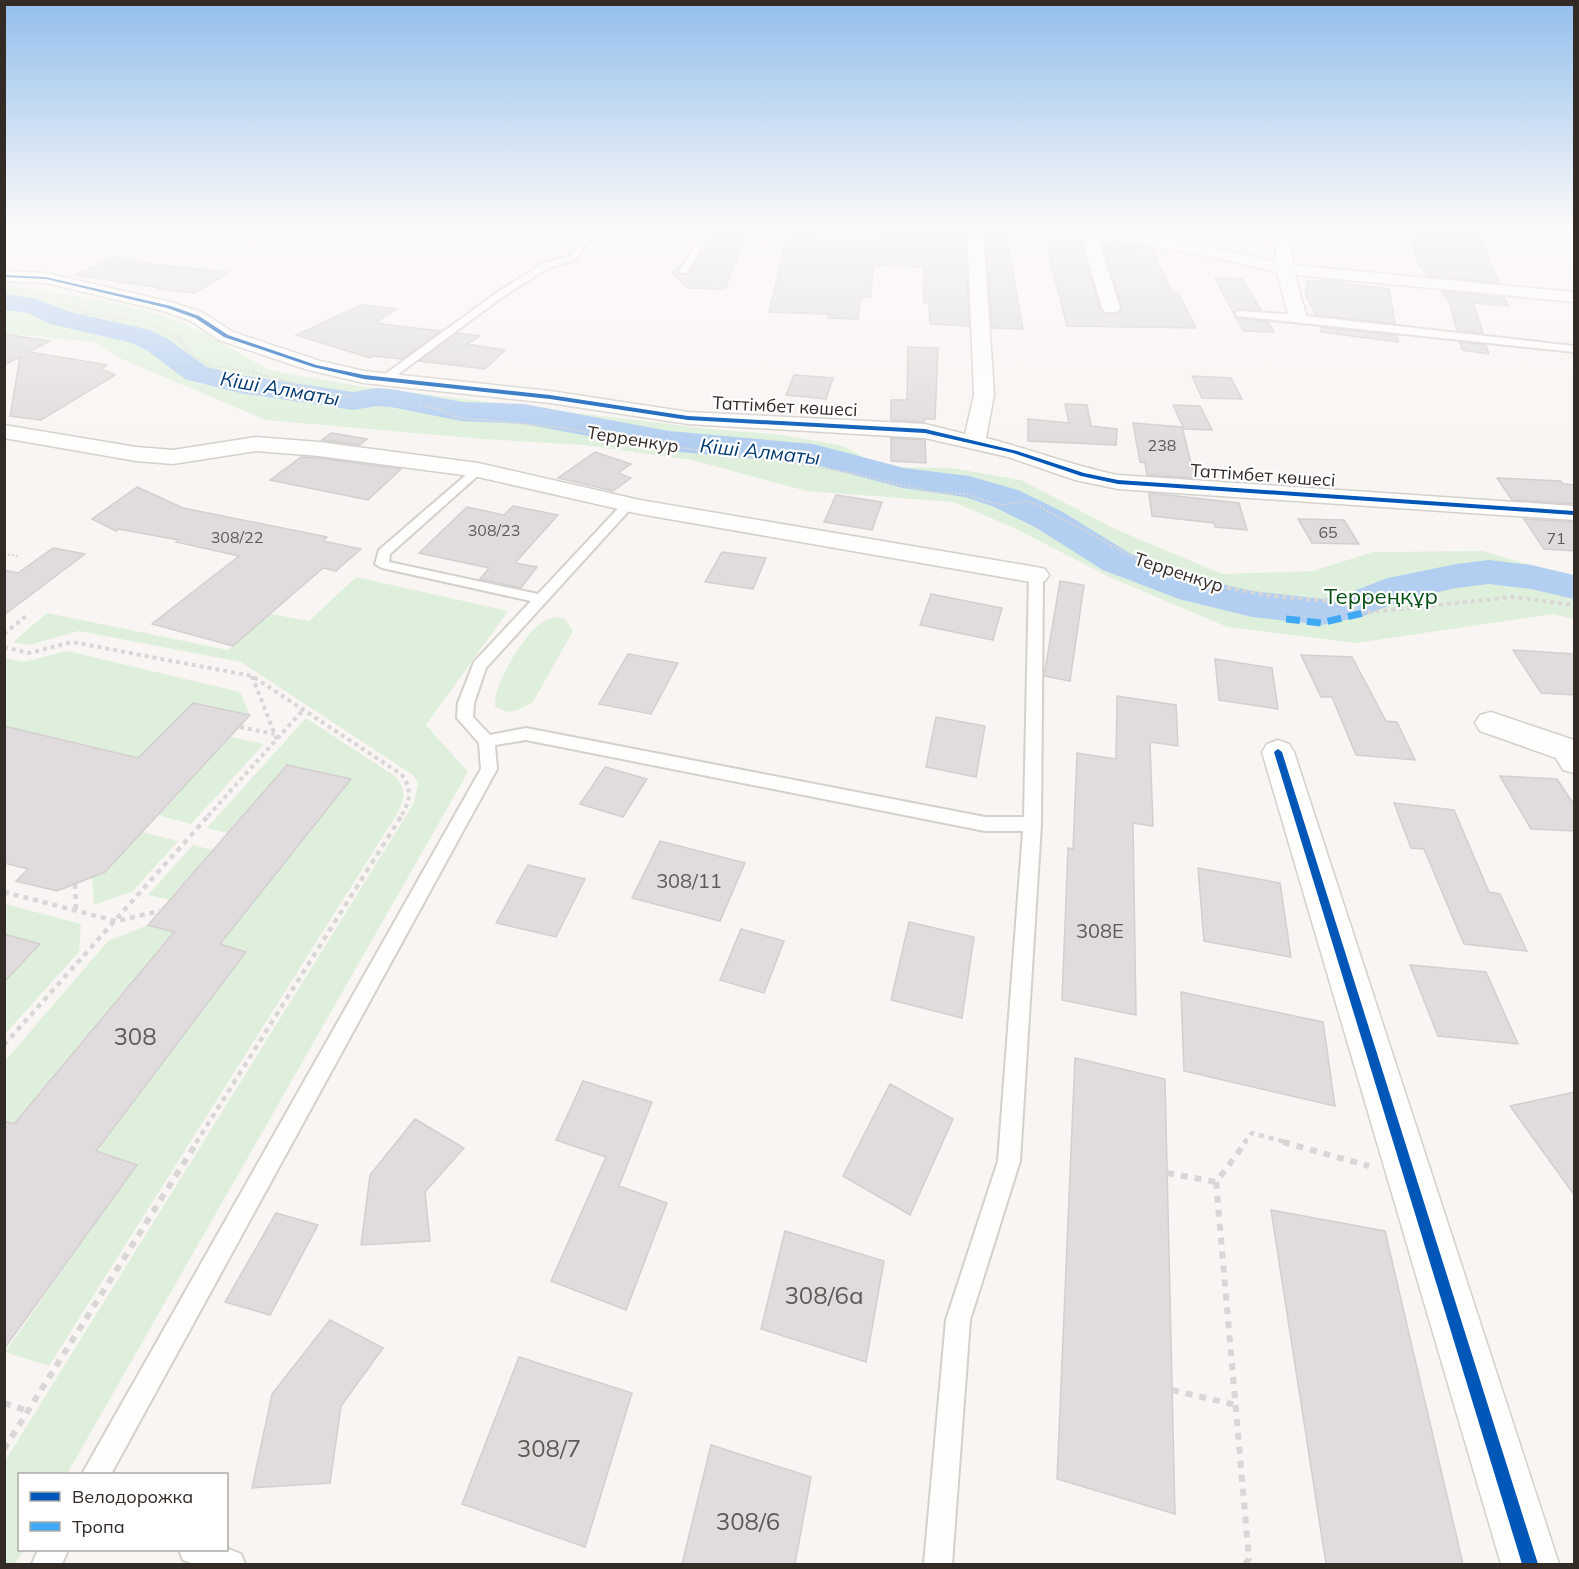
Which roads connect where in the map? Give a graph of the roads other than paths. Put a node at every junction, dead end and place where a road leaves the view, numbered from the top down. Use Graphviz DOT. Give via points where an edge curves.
graph roads {
  1 [pos="136,299"];
  2 [pos="494,299"];
  3 [pos="979,299"];
  4 [pos="1108,299"];
  5 [pos="1293,299"];
  6 [pos="1111,308"];
  7 [pos="1239,314"];
  8 [pos="1298,318"];
  9 [pos="1575,349"];
  10 [pos="385,379"];
  11 [pos="4,431"];
  12 [pos="974,441"];
  13 [pos="478,470"];
  14 [pos="630,504"];
  15 [pos="1575,513"];
  16 [pos="1036,575"];
  17 [pos="542,599"];
  18 [pos="1491,723"];
  19 [pos="487,741"];
  20 [pos="1278,752"];
  21 [pos="1575,761"];
  22 [pos="1032,824"];
  23 [pos="97,1473"];
  24 [pos="196,1551"];
  25 [pos="231,1564"];
  26 [pos="938,1564"];
  27 [pos="1530,1564"];
  1 -- 10 [label="street, Таттімбет көшесі" via="197,317 226,336 315,366"];
  2 -- 10 [label="lane"];
  3 -- 12 [label="street" via="984,395"];
  4 -- 6 [label="street"];
  5 -- 8 [label="street"];
  7 -- 8 [label="lane"];
  8 -- 9 [label="lane"];
  10 -- 12 [label="street, Таттімбет көшесі" via="550,397 688,418 926,431"];
  11 -- 13 [label="street" via="136,454 173,457 256,444"];
  12 -- 15 [label="street, Таттімбет көшесі" via="1118,482"];
  13 -- 14 [label="street"];
  13 -- 17 [label="lane" via="384,553 382,564"];
  14 -- 16 [label="street"];
  14 -- 17 [label="lane"];
  16 -- 22 [label="lane"];
  17 -- 19 [label="lane" via="479,666 465,703 465,718"];
  18 -- 21 [label="street" via="1568,750"];
  19 -- 22 [label="lane" via="526,734 985,824"];
  19 -- 23 [label="lane" via="489,769"];
  20 -- 27 [label="street"];
  22 -- 26 [label="lane" via="1009,1161 958,1320"];
  24 -- 25 [label="lane"];
}
